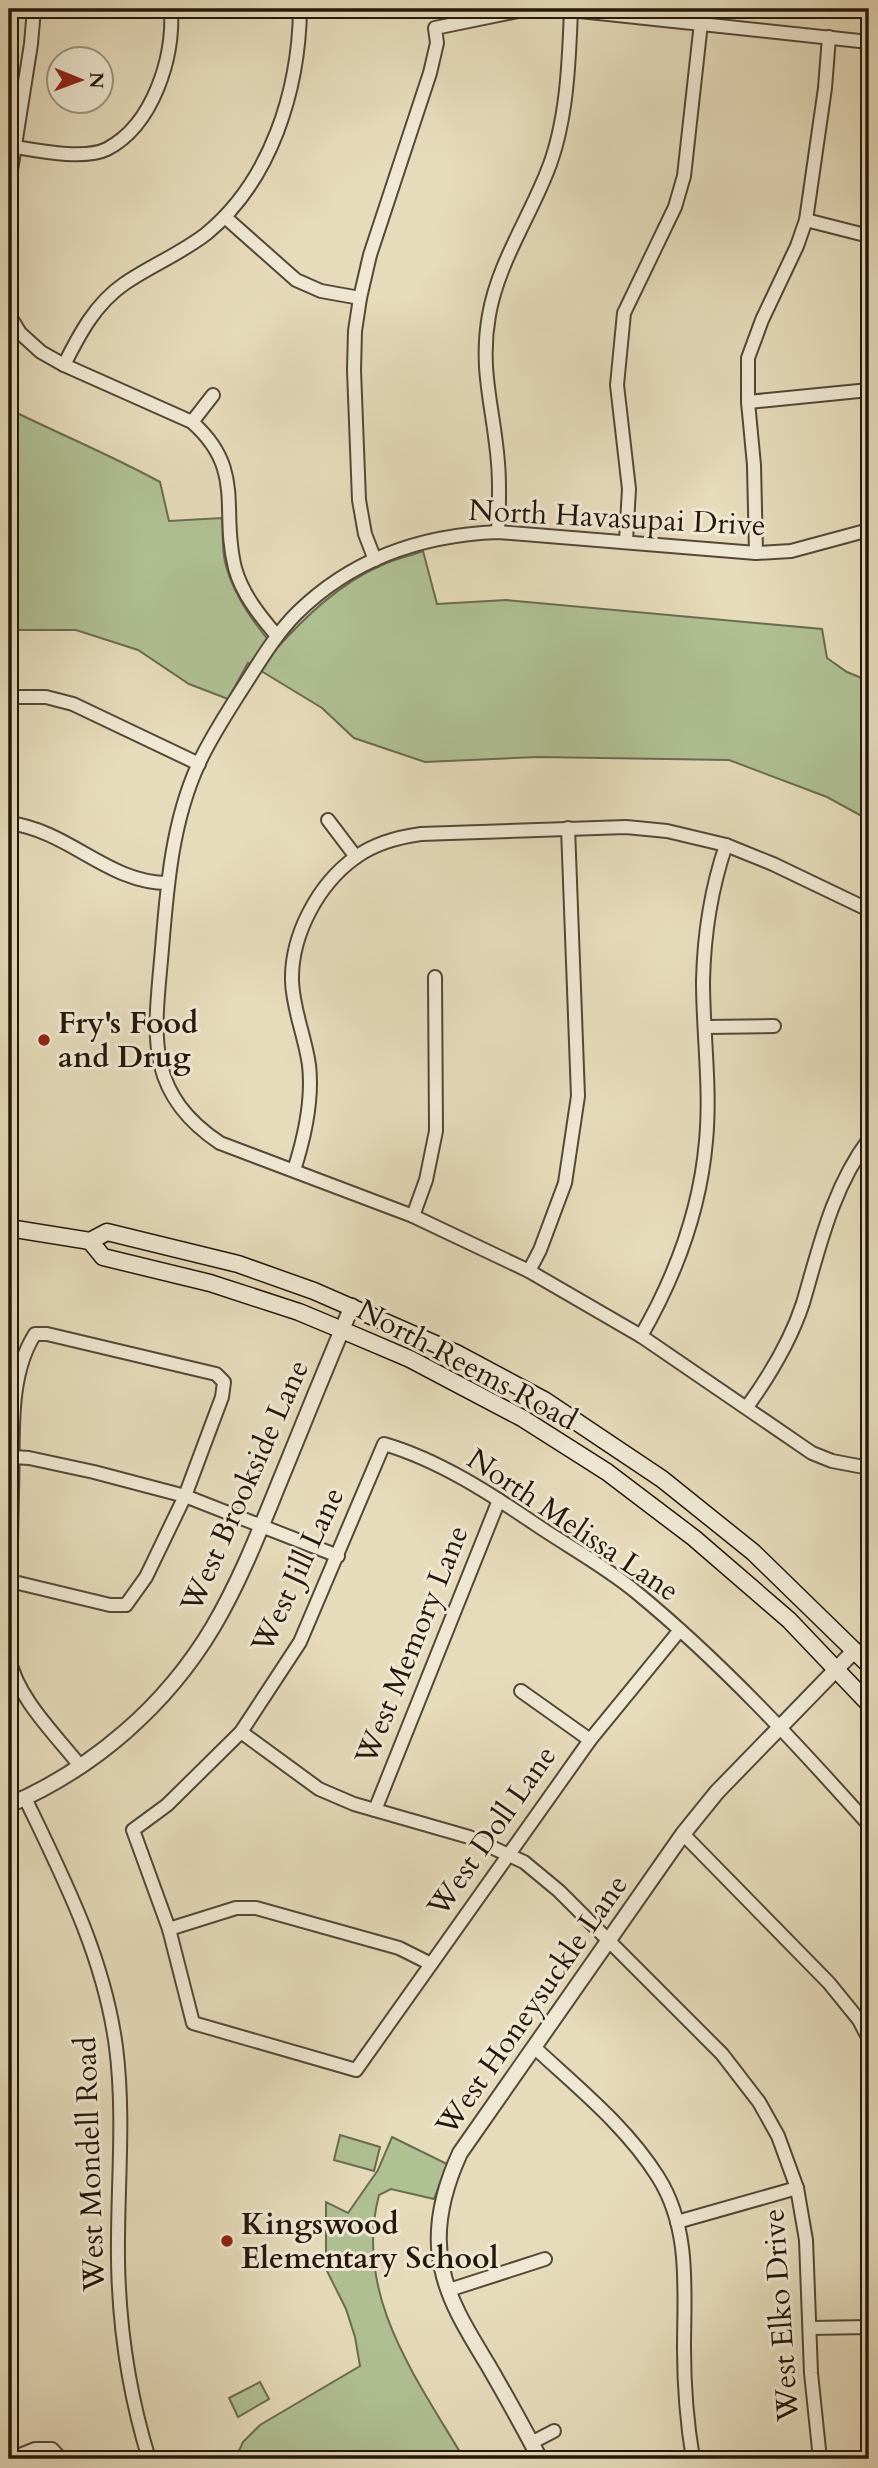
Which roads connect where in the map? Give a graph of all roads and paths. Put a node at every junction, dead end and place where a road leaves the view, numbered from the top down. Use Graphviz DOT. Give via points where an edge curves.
graph roads {
  1 [pos="34,9"];
  2 [pos="171,9"];
  3 [pos="300,9"];
  4 [pos="528,9"];
  5 [pos="566,9"];
  6 [pos="701,23"];
  7 [pos="829,37"];
  8 [pos="869,42"];
  9 [pos="16,148"];
  10 [pos="9,183"];
  11 [pos="225,217"];
  12 [pos="806,220"];
  13 [pos="869,236"];
  14 [pos="360,298"];
  15 [pos="9,315"];
  16 [pos="64,365"];
  17 [pos="869,390"];
  18 [pos="213,395"];
  19 [pos="748,402"];
  20 [pos="192,422"];
  21 [pos="498,532"];
  22 [pos="869,533"];
  23 [pos="626,541"];
  24 [pos="756,553"];
  25 [pos="375,560"];
  26 [pos="277,636"];
  27 [pos="9,696"];
  28 [pos="199,764"];
  29 [pos="328,820"];
  30 [pos="9,823"];
  31 [pos="568,828"];
  32 [pos="726,845"];
  33 [pos="356,857"];
  34 [pos="168,883"];
  35 [pos="869,910"];
  36 [pos="435,977"];
  37 [pos="774,1026"];
  38 [pos="705,1027"];
  39 [pos="869,1139"];
  40 [pos="294,1170"];
  41 [pos="413,1216"];
  42 [pos="9,1228"];
  43 [pos="90,1241"];
  44 [pos="529,1271"];
  45 [pos="352,1307"];
  46 [pos="342,1330"];
  47 [pos="641,1336"];
  48 [pos="747,1407"];
  49 [pos="384,1444"];
  50 [pos="13,1457"];
  51 [pos="869,1468"];
  52 [pos="185,1496"];
  53 [pos="499,1500"];
  54 [pos="262,1525"];
  55 [pos="338,1556"];
  56 [pos="10,1581"];
  57 [pos="680,1630"];
  58 [pos="9,1646"];
  59 [pos="855,1650"];
  60 [pos="9,1657"];
  61 [pos="869,1665"];
  62 [pos="837,1669"];
  63 [pos="521,1691"];
  64 [pos="869,1704"];
  65 [pos="781,1727"];
  66 [pos="241,1732"];
  67 [pos="590,1740"];
  68 [pos="81,1767"];
  69 [pos="25,1798"];
  70 [pos="9,1805"];
  71 [pos="375,1810"];
  72 [pos="869,1825"];
  73 [pos="683,1834"];
  74 [pos="508,1853"];
  75 [pos="169,1930"];
  76 [pos="608,1940"];
  77 [pos="431,1964"];
  78 [pos="869,2039"];
  79 [pos="534,2047"];
  80 [pos="797,2188"];
  81 [pos="677,2222"];
  82 [pos="545,2259"];
  83 [pos="449,2290"];
  84 [pos="869,2327"];
  85 [pos="810,2328"];
  86 [pos="554,2431"];
  87 [pos="531,2443"];
  88 [pos="10,2459"];
  89 [pos="61,2459"];
  90 [pos="149,2459"];
  91 [pos="540,2459"];
  92 [pos="693,2459"];
  93 [pos="820,2459"];
  1 -- 9 [label="street"];
  2 -- 9 [label="street" via="168,58 145,116 106,149 76,154"];
  3 -- 11 [label="street" via="296,61 281,121 253,180"];
  4 -- 14 [label="street" via="435,28 437,43 430,74"];
  5 -- 6 [label="street"];
  5 -- 21 [label="street" via="569,43 559,134 547,172 504,264 489,313 485,377 498,463"];
  6 -- 7 [label="street"];
  6 -- 23 [label="street" via="684,176 624,313 617,385 629,489"];
  7 -- 8 [label="street"];
  7 -- 12 [label="street"];
  9 -- 10 [label="street"];
  11 -- 14 [label="street" via="296,280 321,291"];
  11 -- 16 [label="street" via="109,297 80,334"];
  12 -- 13 [label="street"];
  12 -- 19 [label="street" via="748,358"];
  14 -- 25 [label="street" via="354,370 359,500"];
  15 -- 16 [label="street" via="20,333"];
  16 -- 20 [label="street"];
  17 -- 19 [label="street"];
  18 -- 20 [label="street"];
  19 -- 24 [label="street"];
  20 -- 26 [label="street" via="208,436 227,476 232,552 240,581"];
  21 -- 23 [label="street, North Havasupai Drive"];
  21 -- 25 [label="street, North Havasupai Drive" via="446,537"];
  22 -- 24 [label="street, North Havasupai Drive" via="791,551"];
  23 -- 24 [label="street, North Havasupai Drive"];
  25 -- 26 [label="street, North Havasupai Drive" via="353,569 324,591"];
  26 -- 28 [label="street, North Havasupai Drive"];
  27 -- 28 [label="street" via="46,697 73,704"];
  28 -- 34 [label="street, North Havasupai Drive" via="177,834"];
  29 -- 33 [label="street"];
  30 -- 34 [label="street" via="50,833 129,877"];
  31 -- 32 [label="street" via="667,831"];
  31 -- 33 [label="street" via="405,836"];
  31 -- 44 [label="street" via="578,1096 565,1183"];
  32 -- 35 [label="street"];
  32 -- 38 [label="street" via="706,938"];
  33 -- 40 [label="street" via="316,899 294,949 292,981 309,1066 305,1136"];
  34 -- 40 [label="street, North Havasupai Drive" via="155,1023 156,1049 166,1083 185,1112 220,1143"];
  36 -- 41 [label="street" via="436,1131"];
  37 -- 38 [label="street"];
  38 -- 47 [label="street" via="708,1102 697,1202 676,1269"];
  39 -- 48 [label="street" via="843,1182 826,1223 786,1344"];
  40 -- 41 [label="street, North Havasupai Drive"];
  41 -- 44 [label="street, North Havasupai Drive"];
  42 -- 43 [label="main road, North Reems Road"];
  43 -- 45 [label="main road, North Reems Road" via="107,1232 238,1264"];
  43 -- 46 [label="main road, North Reems Road" via="103,1257 199,1280"];
  44 -- 47 [label="street, North Havasupai Drive"];
  45 -- 46 [label="street, West Brookside Lane"];
  45 -- 59 [label="main road, North Reems Road" via="456,1353 544,1400 651,1472 753,1552"];
  46 -- 54 [label="street, West Brookside Lane"];
  46 -- 62 [label="main road, North Reems Road" via="410,1359 522,1418 607,1472 694,1538 789,1620"];
  47 -- 48 [label="street, North Havasupai Drive"];
  48 -- 51 [label="street, North Havasupai Drive" via="813,1453"];
  49 -- 53 [label="street, North Melissa Lane" via="408,1451"];
  49 -- 55 [label="street, West Jill Lane"];
  50 -- 52 [label="street"];
  50 -- 52 [label="street" via="16,1391 27,1346 35,1334 133,1352 216,1374 224,1382"];
  50 -- 56 [label="street"];
  52 -- 54 [label="street"];
  52 -- 56 [label="street" via="146,1577 126,1605"];
  53 -- 57 [label="street, North Melissa Lane" via="633,1589"];
  53 -- 71 [label="street, West Memory Lane"];
  54 -- 55 [label="street"];
  54 -- 68 [label="street, West Brookside Lane" via="213,1628 185,1668 123,1734"];
  55 -- 66 [label="street, West Jill Lane" via="300,1642"];
  56 -- 58 [label="street"];
  57 -- 65 [label="street, North Melissa Lane"];
  57 -- 67 [label="street, West Doll Lane"];
  59 -- 61 [label="main road, North Reems Road"];
  59 -- 62 [label="street, West Honeysuckle Lane"];
  60 -- 68 [label="street" via="22,1692"];
  62 -- 64 [label="main road, North Reems Road"];
  62 -- 65 [label="street, West Honeysuckle Lane"];
  63 -- 67 [label="street"];
  65 -- 72 [label="street, North Melissa Lane"];
  65 -- 73 [label="street, West Honeysuckle Lane"];
  66 -- 71 [label="street, West Elko Drive" via="319,1789"];
  66 -- 75 [label="street, West Jill Lane" via="167,1805 133,1830"];
  67 -- 74 [label="street, West Doll Lane"];
  68 -- 69 [label="street, West Brookside Lane"];
  69 -- 70 [label="street, West Brookside Lane"];
  69 -- 90 [label="street, West Mondell Road" via="82,1919 112,2022 120,2113 121,2321 131,2390"];
  71 -- 74 [label="street, West Elko Drive"];
  73 -- 76 [label="street, West Honeysuckle Lane"];
  73 -- 78 [label="street" via="829,1983"];
  74 -- 76 [label="street, West Elko Drive" via="559,1891"];
  74 -- 77 [label="street, West Doll Lane"];
  75 -- 77 [label="street" via="236,1908 256,1908 399,1948"];
  75 -- 77 [label="street, West Doll Lane" via="193,2023 356,2070"];
  76 -- 79 [label="street, West Honeysuckle Lane"];
  76 -- 80 [label="street, West Elko Drive" via="722,2054 778,2136"];
  79 -- 81 [label="street" via="626,2133 660,2180"];
  79 -- 83 [label="street, West Honeysuckle Lane" via="454,2167 439,2226 441,2268"];
  80 -- 81 [label="street"];
  80 -- 85 [label="street, West Elko Drive" via="806,2240"];
  81 -- 92 [label="street" via="685,2267 684,2351"];
  82 -- 83 [label="street"];
  83 -- 87 [label="street, West Honeysuckle Lane"];
  84 -- 85 [label="street"];
  85 -- 93 [label="street, West Elko Drive"];
  86 -- 87 [label="street"];
  87 -- 91 [label="street, West Honeysuckle Lane"];
  88 -- 89 [label="street" via="47,2448"];
}
